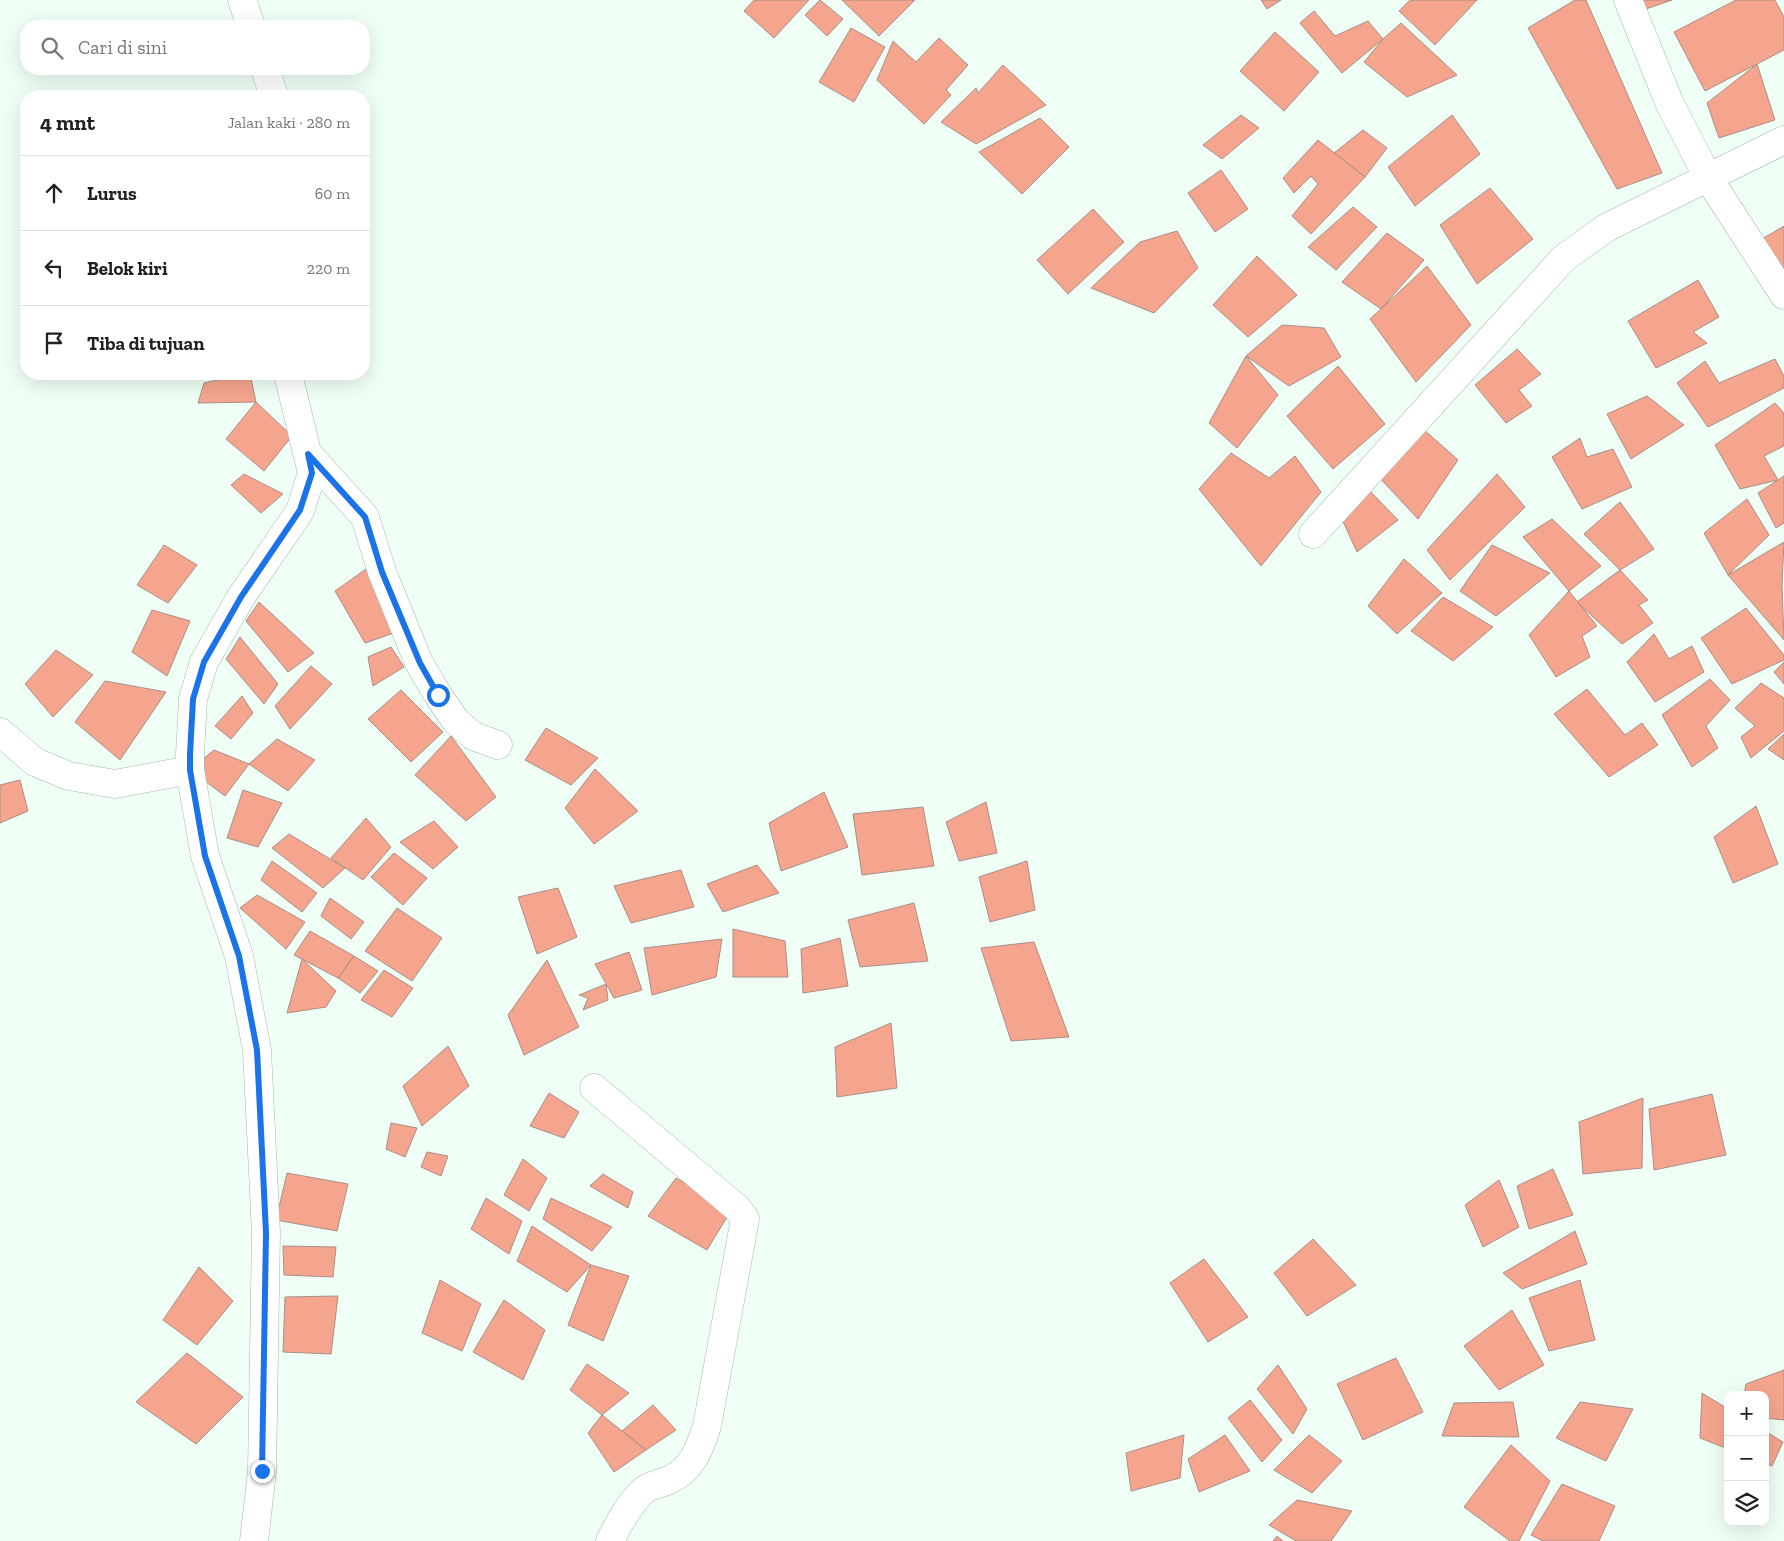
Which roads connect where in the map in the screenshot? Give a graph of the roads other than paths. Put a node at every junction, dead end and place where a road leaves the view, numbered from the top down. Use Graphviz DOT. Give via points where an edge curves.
graph roads {
  1 [pos="242,0"];
  2 [pos="1628,0"];
  3 [pos="249,20"];
  4 [pos="267,75"];
  5 [pos="272,90"];
  6 [pos="1784,140"];
  7 [pos="1706,176"];
  8 [pos="1784,295"];
  9 [pos="290,380"];
  10 [pos="308,454"];
  11 [pos="1313,534"];
  12 [pos="0,732"];
  13 [pos="498,745"];
  14 [pos="190,770"];
  15 [pos="594,1088"];
  16 [pos="254,1541"];
  17 [pos="610,1541"];
  1 -- 3 [label="street"];
  2 -- 7 [label="street" via="1669,102"];
  4 -- 5 [label="street"];
  6 -- 7 [label="street"];
  7 -- 8 [label="street"];
  7 -- 11 [label="street" via="1606,228 1564,258"];
  9 -- 10 [label="street"];
  10 -- 13 [label="street" via="365,517 382,572 420,663 438,695 455,720 473,736"];
  10 -- 14 [label="street" via="312,473 300,510 241,597 204,662 193,699"];
  12 -- 14 [label="street" via="35,762 69,776 115,784"];
  14 -- 16 [label="street" via="205,856 239,956 257,1050 266,1233 262,1471"];
  15 -- 17 [label="street" via="737,1208 745,1220 708,1426 700,1448 690,1465 671,1480 645,1489 624,1514"];
}
